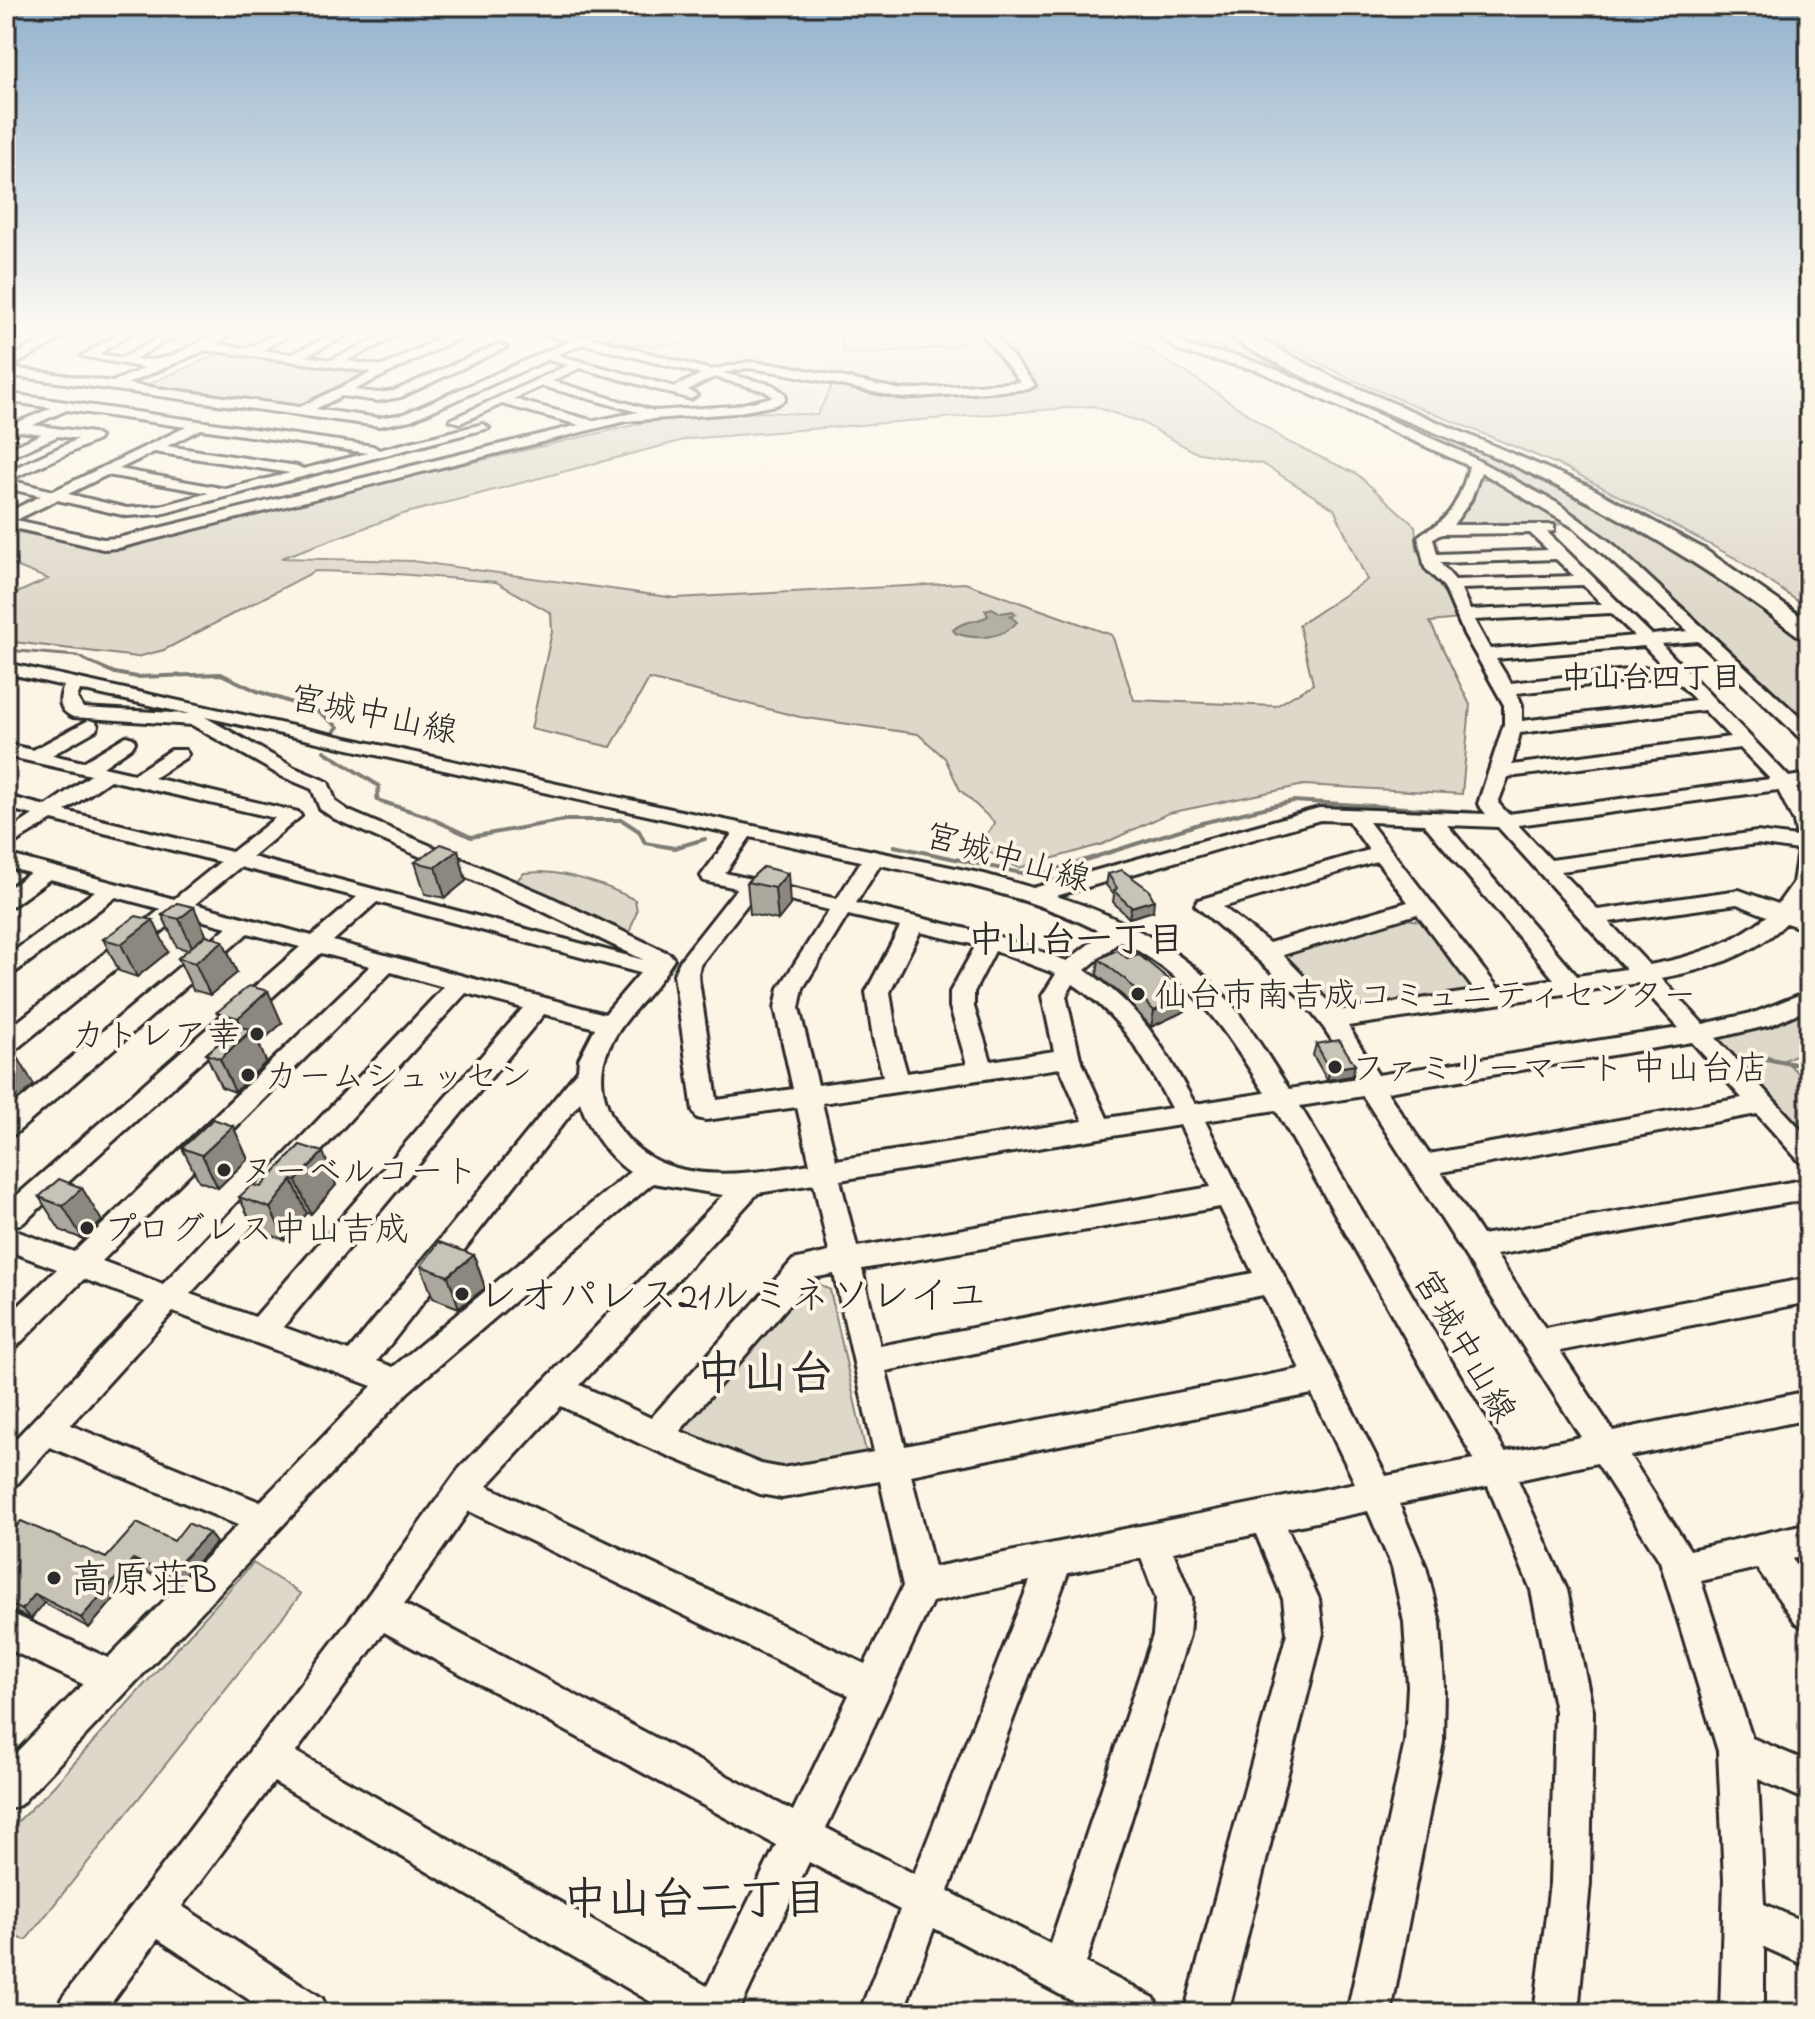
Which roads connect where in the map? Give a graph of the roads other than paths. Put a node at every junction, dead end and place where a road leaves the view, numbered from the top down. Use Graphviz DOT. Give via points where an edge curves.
graph roads {
  1 [pos="193,425"];
  2 [pos="274,425"];
  3 [pos="474,425"];
  4 [pos="595,425"];
  5 [pos="1393,425"];
  6 [pos="1434,425"];
  7 [pos="1452,425"];
  8 [pos="198,426"];
  9 [pos="483,428"];
  10 [pos="12,429"];
  11 [pos="57,432"];
  12 [pos="256,434"];
  13 [pos="525,441"];
  14 [pos="153,448"];
  15 [pos="387,452"];
  16 [pos="6,455"];
  17 [pos="1476,465"];
  18 [pos="106,471"];
  19 [pos="308,472"];
  20 [pos="6,477"];
  21 [pos="6,484"];
  22 [pos="330,491"];
  23 [pos="230,493"];
  24 [pos="54,496"];
  25 [pos="6,521"];
  26 [pos="1584,526"];
  27 [pos="1534,528"];
  28 [pos="1441,530"];
  29 [pos="1558,554"];
  30 [pos="1431,559"];
  31 [pos="1587,580"];
  32 [pos="1451,585"];
  33 [pos="1615,608"];
  34 [pos="1465,615"];
  35 [pos="1809,618"];
  36 [pos="1809,633"];
  37 [pos="1703,635"];
  38 [pos="1646,638"];
  39 [pos="1486,655"];
  40 [pos="6,668"];
  41 [pos="1676,670"];
  42 [pos="74,682"];
  43 [pos="1506,689"];
  44 [pos="1709,704"];
  45 [pos="89,726"];
  46 [pos="1512,728"];
  47 [pos="1809,736"];
  48 [pos="1747,741"];
  49 [pos="126,742"];
  50 [pos="6,750"];
  51 [pos="178,754"];
  52 [pos="35,757"];
  53 [pos="96,772"];
  54 [pos="1501,772"];
  55 [pos="1809,780"];
  56 [pos="136,781"];
  57 [pos="1784,783"];
  58 [pos="6,802"];
  59 [pos="48,813"];
  60 [pos="1352,813"];
  61 [pos="1429,817"];
  62 [pos="1502,821"];
  63 [pos="745,830"];
  64 [pos="6,842"];
  65 [pos="1809,845"];
  66 [pos="1381,853"];
  67 [pos="874,857"];
  68 [pos="236,859"];
  69 [pos="6,860"];
  70 [pos="1543,867"];
  71 [pos="47,871"];
  72 [pos="752,884"];
  73 [pos="112,889"];
  74 [pos="373,894"];
  75 [pos="1034,895"];
  76 [pos="6,900"];
  77 [pos="178,906"];
  78 [pos="843,906"];
  79 [pos="1422,906"];
  80 [pos="1782,912"];
  81 [pos="1590,918"];
  82 [pos="913,923"];
  83 [pos="245,924"];
  84 [pos="1809,924"];
  85 [pos="1119,931"];
  86 [pos="989,941"];
  87 [pos="315,943"];
  88 [pos="1267,952"];
  89 [pos="387,963"];
  90 [pos="6,968"];
  91 [pos="655,970"];
  92 [pos="1069,971"];
  93 [pos="1644,974"];
  94 [pos="461,983"];
  95 [pos="1572,985"];
  96 [pos="1493,998"];
  97 [pos="1809,999"];
  98 [pos="539,1005"];
  99 [pos="1332,1020"];
  100 [pos="610,1024"];
  101 [pos="1699,1033"];
  102 [pos="6,1044"];
  103 [pos="1068,1058"];
  104 [pos="981,1070"];
  105 [pos="589,1073"];
  106 [pos="1369,1080"];
  107 [pos="897,1081"];
  108 [pos="808,1094"];
  109 [pos="1284,1101"];
  110 [pos="1763,1104"];
  111 [pos="1189,1116"];
  112 [pos="6,1127"];
  113 [pos="1100,1130"];
  114 [pos="1809,1155"];
  115 [pos="1422,1165"];
  116 [pos="649,1171"];
  117 [pos="827,1173"];
  118 [pos="750,1184"];
  119 [pos="1809,1189"];
  120 [pos="1229,1195"];
  121 [pos="10,1230"];
  122 [pos="1476,1247"];
  123 [pos="846,1259"];
  124 [pos="80,1266"];
  125 [pos="1272,1281"];
  126 [pos="1809,1290"];
  127 [pos="168,1298"];
  128 [pos="261,1332"];
  129 [pos="6,1337"];
  130 [pos="1538,1342"];
  131 [pos="869,1361"];
  132 [pos="355,1366"];
  133 [pos="1320,1379"];
  134 [pos="397,1382"];
  135 [pos="557,1389"];
  136 [pos="1809,1405"];
  137 [pos="45,1430"];
  138 [pos="656,1436"];
  139 [pos="1606,1445"];
  140 [pos="893,1464"];
  141 [pos="1497,1469"];
  142 [pos="6,1472"];
  143 [pos="463,1491"];
  144 [pos="1378,1495"];
  145 [pos="1266,1518"];
  146 [pos="265,1520"];
  147 [pos="1809,1539"];
  148 [pos="1151,1541"];
  149 [pos="1764,1549"];
  150 [pos="1056,1560"];
  151 [pos="1681,1569"];
  152 [pos="921,1587"];
  153 [pos="379,1610"];
  154 [pos="1809,1611"];
  155 [pos="6,1629"];
  156 [pos="113,1679"];
  157 [pos="872,1687"];
  158 [pos="1737,1751"];
  159 [pos="269,1758"];
  160 [pos="1809,1782"];
  161 [pos="6,1791"];
  162 [pos="800,1836"];
  163 [pos="924,1901"];
  164 [pos="154,1912"];
  165 [pos="1743,1916"];
  166 [pos="1809,1946"];
  167 [pos="1062,1973"];
  168 [pos="77,2013"];
  169 [pos="307,2013"];
  170 [pos="714,2013"];
  171 [pos="881,2013"];
  172 [pos="1139,2013"];
  173 [pos="1206,2013"];
  174 [pos="1369,2013"];
  175 [pos="1556,2013"];
  176 [pos="1742,2013"];
  1 -- 8 [label="street"];
  2 -- 12 [label="street"];
  3 -- 9 [label="street"];
  4 -- 13 [label="street"];
  5 -- 17 [label="street"];
  6 -- 36 [label="highway" via="1620,509 1732,576"];
  7 -- 35 [label="highway" via="1635,507"];
  8 -- 12 [label="street"];
  8 -- 14 [label="street"];
  9 -- 13 [label="street"];
  9 -- 15 [label="street"];
  10 -- 11 [label="street"];
  11 -- 16 [label="street"];
  11 -- 20 [label="street" via="93,437"];
  12 -- 15 [label="street"];
  13 -- 22 [label="street"];
  14 -- 18 [label="street"];
  14 -- 19 [label="street"];
  15 -- 19 [label="street"];
  17 -- 26 [label="street"];
  17 -- 28 [label="street" via="1473,483"];
  18 -- 23 [label="street"];
  18 -- 24 [label="street"];
  19 -- 22 [label="street"];
  19 -- 23 [label="street"];
  21 -- 24 [label="street"];
  22 -- 25 [label="street" via="118,543"];
  23 -- 24 [label="street" via="142,512"];
  24 -- 25 [label="street"];
  26 -- 27 [label="street"];
  26 -- 37 [label="street"];
  27 -- 28 [label="street"];
  27 -- 29 [label="street"];
  28 -- 30 [label="street" via="1425,537"];
  29 -- 30 [label="street"];
  29 -- 31 [label="street"];
  30 -- 32 [label="street"];
  31 -- 32 [label="street"];
  31 -- 33 [label="street"];
  32 -- 34 [label="street"];
  33 -- 34 [label="street"];
  33 -- 38 [label="street"];
  34 -- 39 [label="street"];
  37 -- 38 [label="street"];
  37 -- 47 [label="street"];
  38 -- 39 [label="street"];
  38 -- 41 [label="street"];
  39 -- 43 [label="street"];
  40 -- 42 [label="street, 宮城中山線"];
  41 -- 43 [label="street"];
  41 -- 44 [label="street"];
  42 -- 63 [label="street, 宮城中山線"];
  42 -- 91 [label="street" via="68,698 71,709 79,713 196,720 321,786 327,805 342,815 662,959"];
  43 -- 46 [label="street" via="1513,705"];
  44 -- 46 [label="street"];
  44 -- 48 [label="street"];
  45 -- 52 [label="street"];
  46 -- 54 [label="street"];
  48 -- 54 [label="street"];
  48 -- 57 [label="street"];
  49 -- 53 [label="street"];
  50 -- 52 [label="street"];
  51 -- 56 [label="street"];
  52 -- 53 [label="street"];
  53 -- 56 [label="street"];
  53 -- 59 [label="street"];
  54 -- 62 [label="street" via="1488,804"];
  55 -- 57 [label="street"];
  56 -- 68 [label="street" via="291,816"];
  57 -- 62 [label="street"];
  57 -- 65 [label="street"];
  58 -- 59 [label="street"];
  59 -- 64 [label="street"];
  59 -- 68 [label="street"];
  60 -- 61 [label="street"];
  60 -- 66 [label="street"];
  60 -- 75 [label="street" via="1319,814"];
  61 -- 62 [label="street"];
  61 -- 95 [label="street"];
  62 -- 70 [label="street"];
  63 -- 67 [label="street, 宮城中山線"];
  63 -- 72 [label="street" via="712,876"];
  65 -- 70 [label="street" via="1757,838"];
  65 -- 80 [label="street" via="1805,881"];
  66 -- 79 [label="street"];
  66 -- 88 [label="street" via="1206,905"];
  67 -- 75 [label="street, 宮城中山線"];
  67 -- 78 [label="street"];
  68 -- 74 [label="street"];
  68 -- 77 [label="street"];
  69 -- 71 [label="street"];
  70 -- 81 [label="street"];
  71 -- 73 [label="street"];
  71 -- 76 [label="street"];
  72 -- 78 [label="street"];
  72 -- 108 [label="street" via="686,974 706,1111"];
  73 -- 77 [label="street"];
  73 -- 90 [label="street"];
  74 -- 87 [label="street"];
  74 -- 91 [label="street"];
  75 -- 85 [label="street, 宮城中山線"];
  77 -- 83 [label="street"];
  77 -- 102 [label="street"];
  78 -- 82 [label="street"];
  78 -- 108 [label="street" via="791,988 787,1008"];
  79 -- 88 [label="street"];
  79 -- 96 [label="street"];
  80 -- 81 [label="street" via="1739,897"];
  80 -- 84 [label="street"];
  80 -- 93 [label="street" via="1735,949"];
  81 -- 93 [label="street"];
  82 -- 86 [label="street"];
  82 -- 107 [label="street" via="878,992"];
  83 -- 87 [label="street"];
  83 -- 112 [label="street"];
  85 -- 92 [label="street"];
  85 -- 109 [label="street, 宮城中山線" via="1193,978 1228,1016"];
  86 -- 92 [label="street"];
  86 -- 104 [label="street" via="962,992"];
  87 -- 89 [label="street"];
  87 -- 121 [label="street"];
  88 -- 99 [label="street"];
  89 -- 94 [label="street"];
  89 -- 124 [label="street"];
  91 -- 100 [label="street"];
  92 -- 103 [label="street" via="1054,996"];
  92 -- 111 [label="street" via="1128,1017 1150,1045"];
  93 -- 95 [label="street"];
  93 -- 101 [label="street"];
  94 -- 98 [label="street"];
  94 -- 127 [label="street"];
  95 -- 96 [label="street"];
  96 -- 99 [label="street"];
  97 -- 101 [label="street" via="1762,1019"];
  98 -- 100 [label="street"];
  98 -- 128 [label="street"];
  99 -- 106 [label="street"];
  100 -- 105 [label="street" via="597,1044"];
  101 -- 106 [label="street"];
  101 -- 110 [label="street"];
  103 -- 104 [label="street"];
  103 -- 113 [label="street"];
  104 -- 107 [label="street"];
  105 -- 116 [label="street" via="590,1101 616,1146"];
  105 -- 132 [label="street"];
  106 -- 109 [label="street"];
  106 -- 115 [label="street"];
  107 -- 108 [label="street"];
  108 -- 117 [label="street"];
  109 -- 111 [label="street"];
  109 -- 141 [label="street, 宮城中山線"];
  110 -- 114 [label="street"];
  110 -- 115 [label="street"];
  111 -- 113 [label="street"];
  111 -- 120 [label="street"];
  113 -- 117 [label="street"];
  115 -- 122 [label="street"];
  116 -- 118 [label="street"];
  116 -- 134 [label="street"];
  117 -- 118 [label="street"];
  117 -- 123 [label="street"];
  118 -- 135 [label="street"];
  119 -- 122 [label="street"];
  120 -- 123 [label="street"];
  120 -- 125 [label="street"];
  121 -- 124 [label="street"];
  122 -- 130 [label="street"];
  123 -- 131 [label="street"];
  123 -- 138 [label="street" via="803,1268"];
  124 -- 127 [label="street"];
  124 -- 129 [label="street"];
  125 -- 131 [label="street"];
  125 -- 133 [label="street"];
  126 -- 130 [label="street"];
  127 -- 128 [label="street"];
  127 -- 137 [label="street"];
  128 -- 132 [label="street"];
  130 -- 139 [label="street"];
  131 -- 140 [label="street"];
  132 -- 134 [label="street"];
  133 -- 140 [label="street"];
  133 -- 144 [label="street"];
  134 -- 146 [label="street"];
  135 -- 138 [label="street"];
  135 -- 143 [label="street"];
  136 -- 139 [label="street"];
  137 -- 142 [label="street"];
  137 -- 146 [label="street"];
  138 -- 140 [label="street" via="782,1483"];
  139 -- 141 [label="street"];
  139 -- 151 [label="street"];
  140 -- 152 [label="street"];
  141 -- 144 [label="street"];
  141 -- 175 [label="street, 宮城中山線" via="1549,1590 1574,1711 1570,1883"];
  143 -- 153 [label="street"];
  143 -- 157 [label="street"];
  144 -- 145 [label="street"];
  144 -- 174 [label="street" via="1409,1567 1422,1622 1426,1686 1424,1742"];
  145 -- 148 [label="street"];
  145 -- 173 [label="street" via="1301,1599 1305,1633"];
  146 -- 156 [label="street"];
  147 -- 149 [label="street"];
  148 -- 150 [label="street"];
  148 -- 167 [label="street" via="1174,1598 1171,1635"];
  149 -- 151 [label="street"];
  149 -- 154 [label="street"];
  150 -- 152 [label="street"];
  150 -- 163 [label="street"];
  151 -- 158 [label="street"];
  152 -- 157 [label="street"];
  153 -- 159 [label="street"];
  153 -- 162 [label="street"];
  155 -- 156 [label="street"];
  156 -- 161 [label="street"];
  157 -- 162 [label="street"];
  158 -- 160 [label="street"];
  158 -- 165 [label="street"];
  159 -- 164 [label="street"];
  159 -- 170 [label="street"];
  162 -- 163 [label="street"];
  162 -- 170 [label="street"];
  163 -- 167 [label="street"];
  163 -- 171 [label="street"];
  164 -- 168 [label="street"];
  164 -- 169 [label="street"];
  165 -- 166 [label="street"];
  165 -- 176 [label="street"];
  167 -- 172 [label="street"];
}
